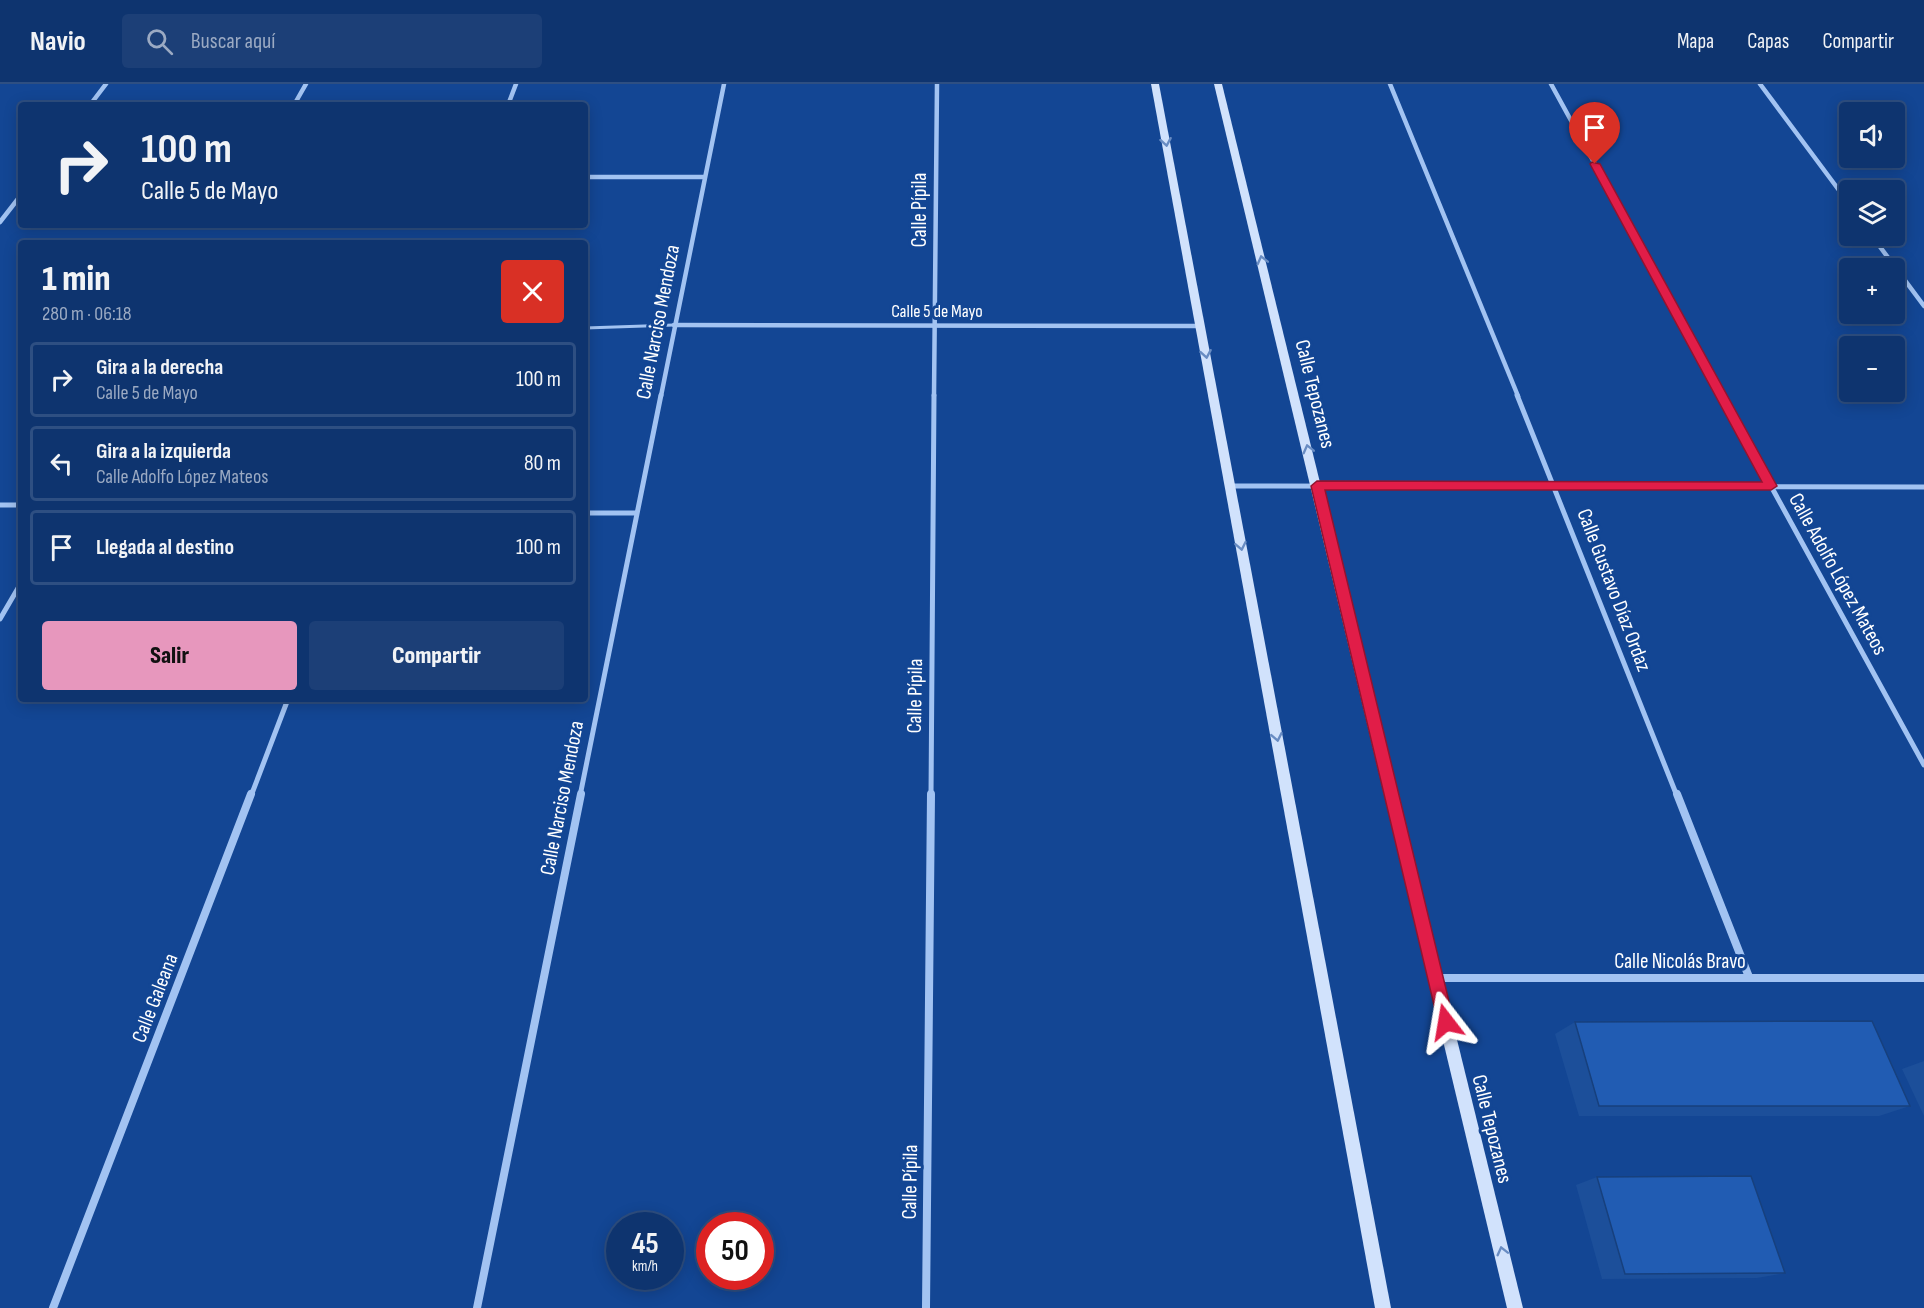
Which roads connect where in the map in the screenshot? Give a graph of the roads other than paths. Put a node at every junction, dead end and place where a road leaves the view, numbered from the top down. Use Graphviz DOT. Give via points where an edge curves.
graph roads {
  1 [pos="106,84"];
  2 [pos="306,84"];
  3 [pos="516,84"];
  4 [pos="724,84"];
  5 [pos="937,84"];
  6 [pos="1155,84"];
  7 [pos="1218,84"];
  8 [pos="1390,84"];
  9 [pos="1551,84"];
  10 [pos="1760,84"];
  11 [pos="92,102"];
  12 [pos="296,102"];
  13 [pos="509,102"];
  14 [pos="588,177"];
  15 [pos="704,177"];
  16 [pos="1839,190"];
  17 [pos="18,199"];
  18 [pos="0,222"];
  19 [pos="1879,246"];
  20 [pos="1924,306"];
  21 [pos="674,325"];
  22 [pos="935,326"];
  23 [pos="1200,326"];
  24 [pos="588,328"];
  25 [pos="1554,485"];
  26 [pos="1230,486"];
  27 [pos="1317,486"];
  28 [pos="1771,486"];
  29 [pos="1924,487"];
  30 [pos="0,505"];
  31 [pos="18,506"];
  32 [pos="588,513"];
  33 [pos="636,513"];
  34 [pos="18,588"];
  35 [pos="0,619"];
  36 [pos="287,702"];
  37 [pos="1924,765"];
  38 [pos="1749,977"];
  39 [pos="1435,978"];
  40 [pos="1924,978"];
  41 [pos="54,1308"];
  42 [pos="477,1308"];
  43 [pos="926,1308"];
  44 [pos="1383,1308"];
  45 [pos="1515,1308"];
  1 -- 11 [label="street"];
  2 -- 12 [label="street"];
  3 -- 13 [label="street"];
  4 -- 15 [label="street, Calle Narciso Mendoza"];
  5 -- 22 [label="street, Calle Pípila"];
  6 -- 23 [label="main road, one-way"];
  27 -- 7 [label="main road, Calle Tepozanes, one-way"];
  8 -- 25 [label="street, Calle Gustavo Díaz Ordaz"];
  9 -- 28 [label="street, Calle Adolfo López Mateos"];
  10 -- 16 [label="street"];
  14 -- 15 [label="street"];
  15 -- 21 [label="street, Calle Narciso Mendoza"];
  17 -- 18 [label="street"];
  19 -- 20 [label="street"];
  21 -- 22 [label="street, Calle 5 de Mayo"];
  21 -- 24 [label="lane"];
  21 -- 33 [label="street, Calle Narciso Mendoza"];
  22 -- 23 [label="street, Calle 5 de Mayo"];
  22 -- 43 [label="street, Calle Pípila"];
  23 -- 26 [label="main road, one-way"];
  25 -- 27 [label="street"];
  25 -- 28 [label="street"];
  25 -- 38 [label="street, Calle Gustavo Díaz Ordaz"];
  26 -- 27 [label="street"];
  26 -- 44 [label="main road, one-way"];
  27 -- 39 [label="main road, Calle Tepozanes"];
  28 -- 29 [label="street"];
  28 -- 37 [label="street, Calle Adolfo López Mateos"];
  30 -- 31 [label="street"];
  32 -- 33 [label="street"];
  33 -- 42 [label="street, Calle Narciso Mendoza"];
  34 -- 35 [label="street"];
  36 -- 41 [label="street, Calle Galeana"];
  38 -- 39 [label="street, Calle Nicolás Bravo"];
  38 -- 40 [label="street, Calle Nicolás Bravo"];
  45 -- 39 [label="main road, Calle Tepozanes, one-way"];
}
